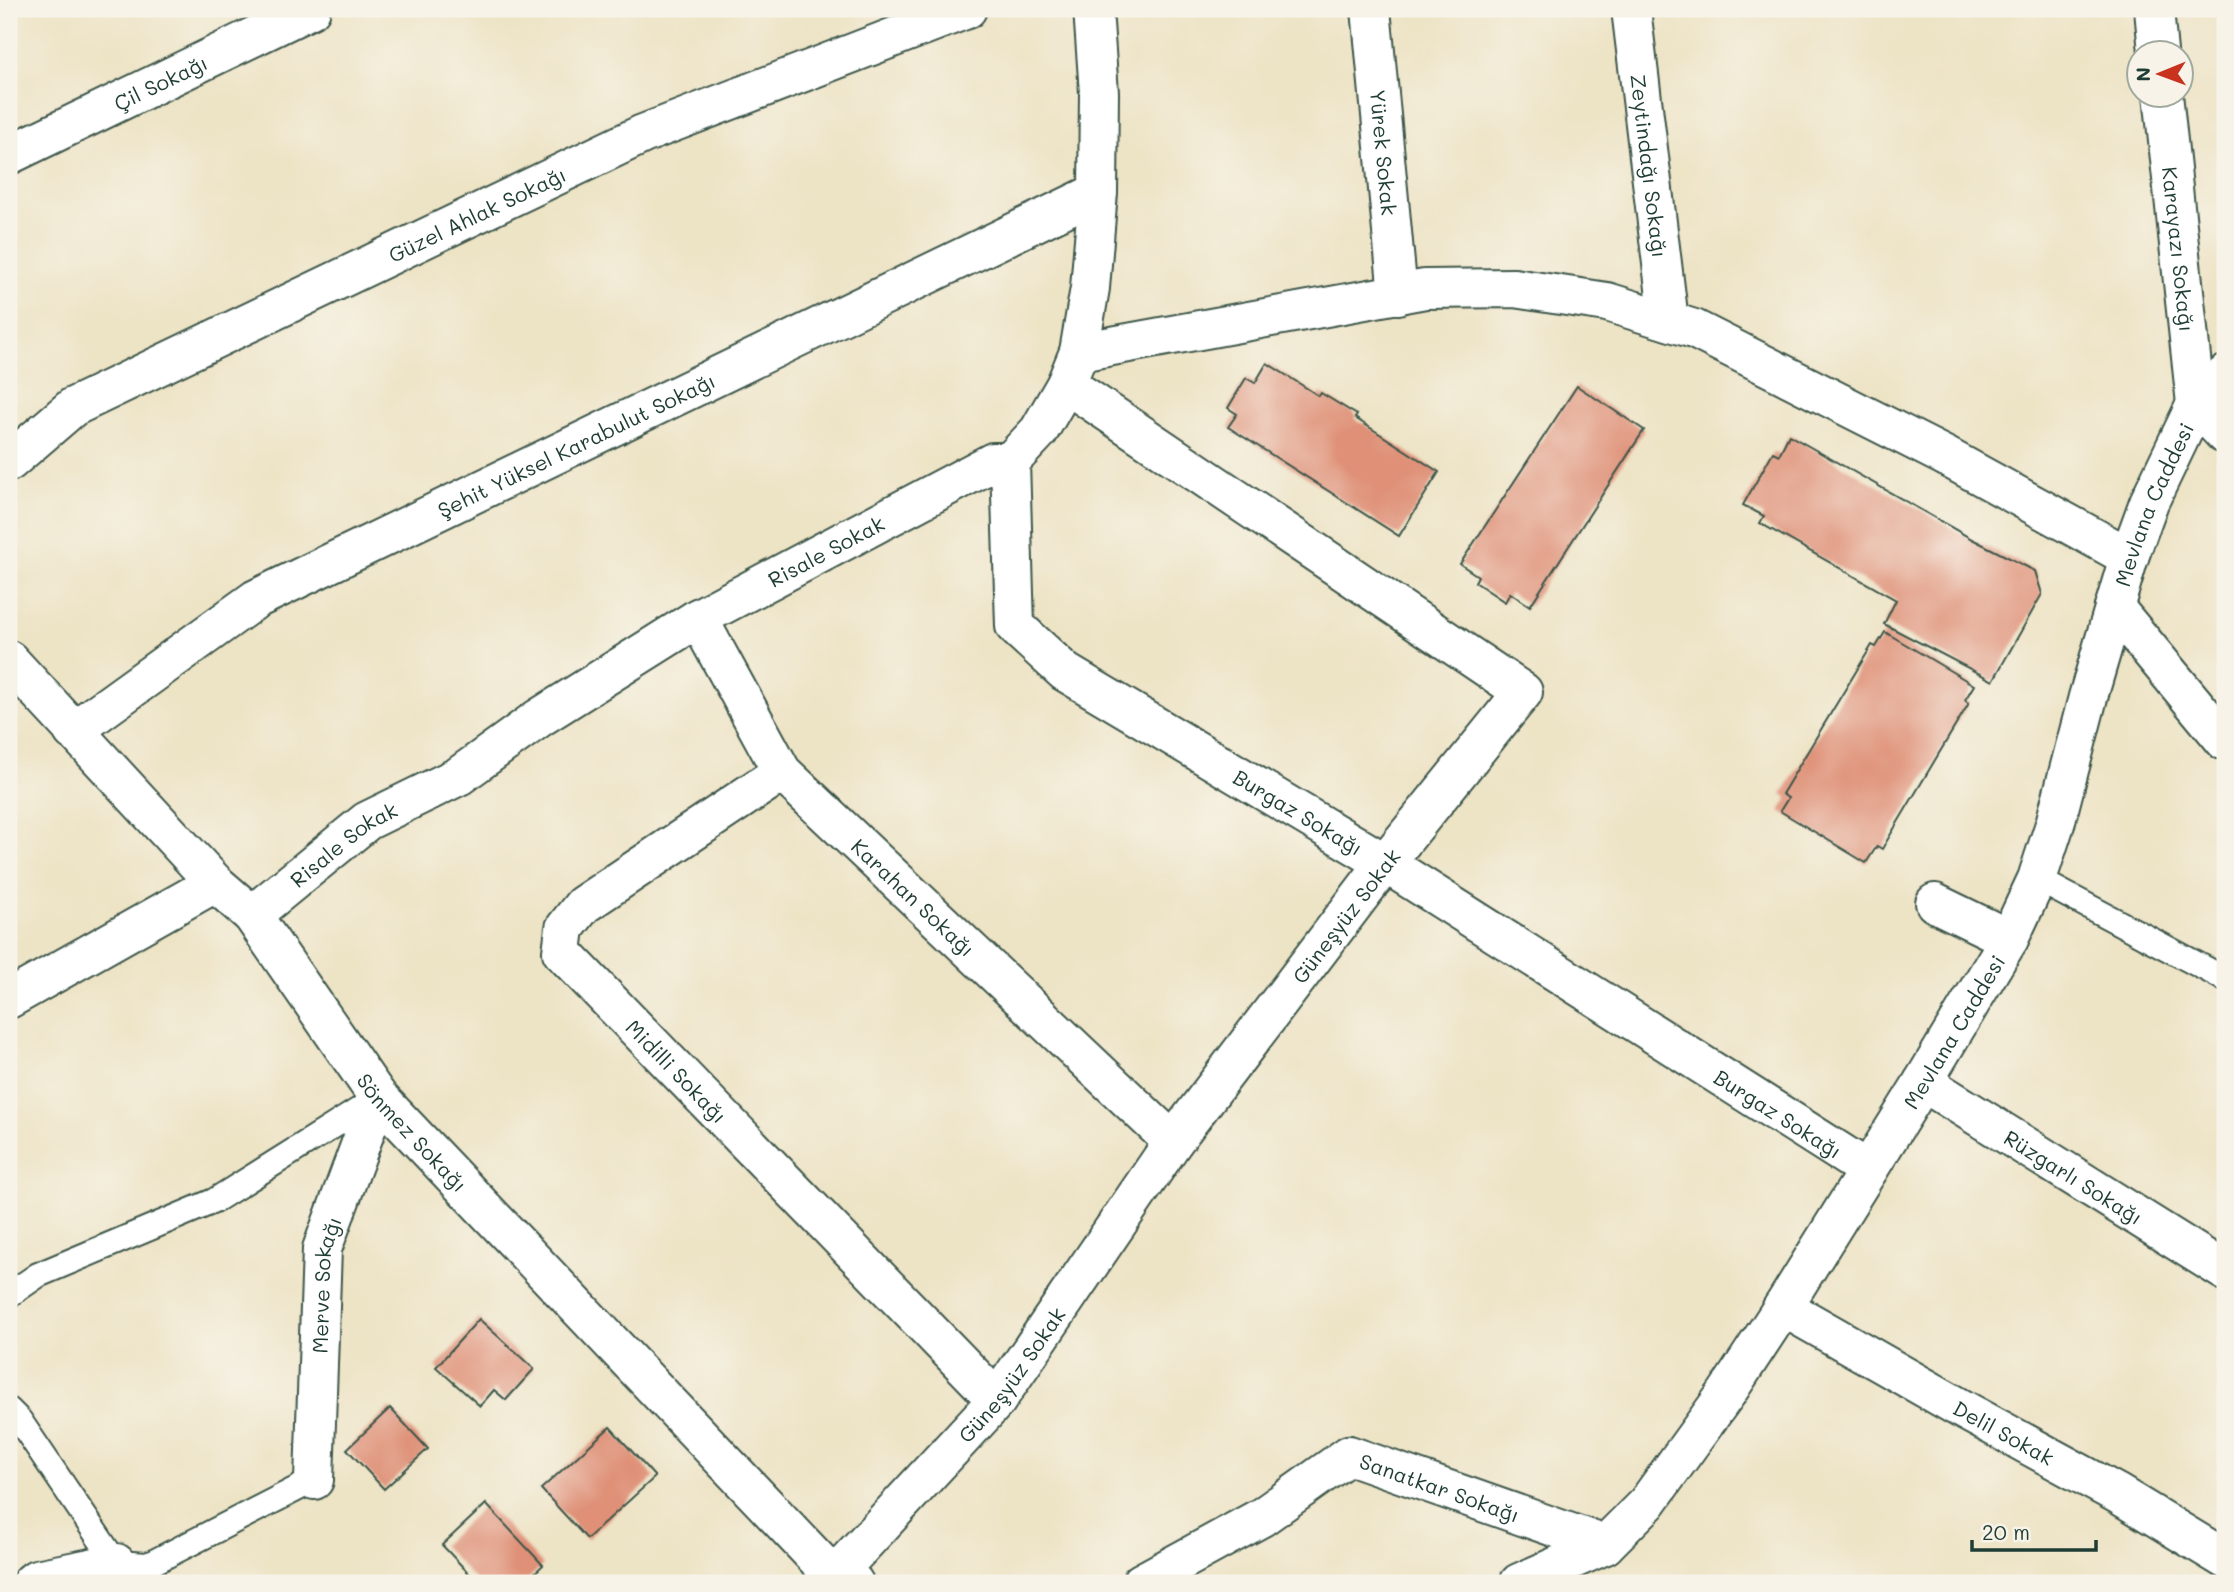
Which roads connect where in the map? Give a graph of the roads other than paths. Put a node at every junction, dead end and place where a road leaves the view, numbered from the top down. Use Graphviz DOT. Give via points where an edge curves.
graph roads {
  1 [pos="311,9"];
  2 [pos="967,9"];
  3 [pos="1093,9"];
  4 [pos="1370,9"];
  5 [pos="1631,9"];
  6 [pos="2154,9"];
  7 [pos="2157,38"];
  8 [pos="2164,108"];
  9 [pos="9,155"];
  10 [pos="1098,192"];
  11 [pos="1398,295"];
  12 [pos="1669,321"];
  13 [pos="1072,368"];
  14 [pos="2225,375"];
  15 [pos="2196,404"];
  16 [pos="2225,435"];
  17 [pos="9,461"];
  18 [pos="1010,462"];
  19 [pos="2129,557"];
  20 [pos="2114,607"];
  21 [pos="698,618"];
  22 [pos="9,660"];
  23 [pos="73,731"];
  24 [pos="2225,741"];
  25 [pos="782,772"];
  26 [pos="1385,863"];
  27 [pos="2037,879"];
  28 [pos="215,883"];
  29 [pos="1935,903"];
  30 [pos="252,915"];
  31 [pos="2009,939"];
  32 [pos="2225,979"];
  33 [pos="9,999"];
  34 [pos="1923,1082"];
  35 [pos="378,1097"];
  36 [pos="1173,1142"];
  37 [pos="1868,1170"];
  38 [pos="2225,1271"];
  39 [pos="9,1296"];
  40 [pos="1783,1307"];
  41 [pos="998,1400"];
  42 [pos="9,1410"];
  43 [pos="314,1480"];
  44 [pos="1605,1545"];
  45 [pos="2225,1559"];
  46 [pos="116,1563"];
  47 [pos="842,1581"];
  48 [pos="31,1583"];
  49 [pos="1141,1583"];
  50 [pos="1518,1583"];
  1 -- 9 [label="street, Çil Sokağı"];
  2 -- 17 [label="street, Güzel Ahlak Sokağı" via="643,134 73,407"];
  3 -- 10 [label="street" via="1100,93"];
  4 -- 11 [label="street, Yürek Sokak"];
  5 -- 12 [label="street, Zeytindağı Sokağı"];
  6 -- 7 [label="street"];
  8 -- 15 [label="street, Karayazı Sokağı"];
  10 -- 13 [label="street" via="1090,288"];
  10 -- 23 [label="street, Şehit Yüksel Karabulut Sokağı" via="266,594"];
  11 -- 12 [label="street" via="1425,289 1514,288 1607,302"];
  11 -- 13 [label="street"];
  12 -- 19 [label="street" via="1694,329 1945,456"];
  13 -- 18 [label="street" via="1039,431"];
  13 -- 26 [label="street, Güneşyüz Sokak" via="1523,692"];
  14 -- 15 [label="street, Mevlana Caddesi"];
  15 -- 16 [label="street"];
  15 -- 19 [label="street, Mevlana Caddesi" via="2149,502"];
  18 -- 21 [label="street, Risale Sokak" via="993,462"];
  18 -- 26 [label="street, Burgaz Sokağı" via="1016,626 1065,672"];
  19 -- 20 [label="street, Mevlana Caddesi"];
  20 -- 24 [label="street"];
  20 -- 27 [label="street, Mevlana Caddesi"];
  21 -- 25 [label="street, Karahan Sokağı"];
  21 -- 30 [label="street, Risale Sokak" via="539,718 459,776 367,821"];
  22 -- 23 [label="street, Sönmez Sokağı"];
  23 -- 28 [label="street, Sönmez Sokağı"];
  25 -- 36 [label="street, Karahan Sokağı"];
  25 -- 41 [label="street, Midilli Sokağı" via="583,905 565,928 562,951"];
  26 -- 36 [label="street, Güneşyüz Sokak"];
  26 -- 37 [label="street, Burgaz Sokağı"];
  27 -- 31 [label="street, Mevlana Caddesi"];
  27 -- 32 [label="lane"];
  28 -- 30 [label="street, Sönmez Sokağı"];
  28 -- 33 [label="street"];
  29 -- 31 [label="street"];
  30 -- 35 [label="street, Sönmez Sokağı"];
  31 -- 34 [label="street, Mevlana Caddesi"];
  34 -- 37 [label="street, Mevlana Caddesi"];
  34 -- 38 [label="street, Rüzgarlı Sokağı"];
  35 -- 39 [label="lane" via="214,1201 38,1275"];
  35 -- 43 [label="street, Merve Sokağı" via="322,1249"];
  35 -- 47 [label="street, Sönmez Sokağı"];
  36 -- 41 [label="street, Güneşyüz Sokak"];
  37 -- 40 [label="street, Mevlana Caddesi"];
  40 -- 44 [label="street, Mevlana Caddesi" via="1647,1503"];
  40 -- 45 [label="street, Delil Sokak"];
  41 -- 47 [label="street, Güneşyüz Sokak"];
  42 -- 46 [label="lane"];
  43 -- 46 [label="lane" via="148,1565"];
  44 -- 49 [label="street, Sanatkar Sokağı" via="1349,1455 1262,1517"];
  44 -- 50 [label="street, Mevlana Caddesi"];
  46 -- 48 [label="street"];
}
